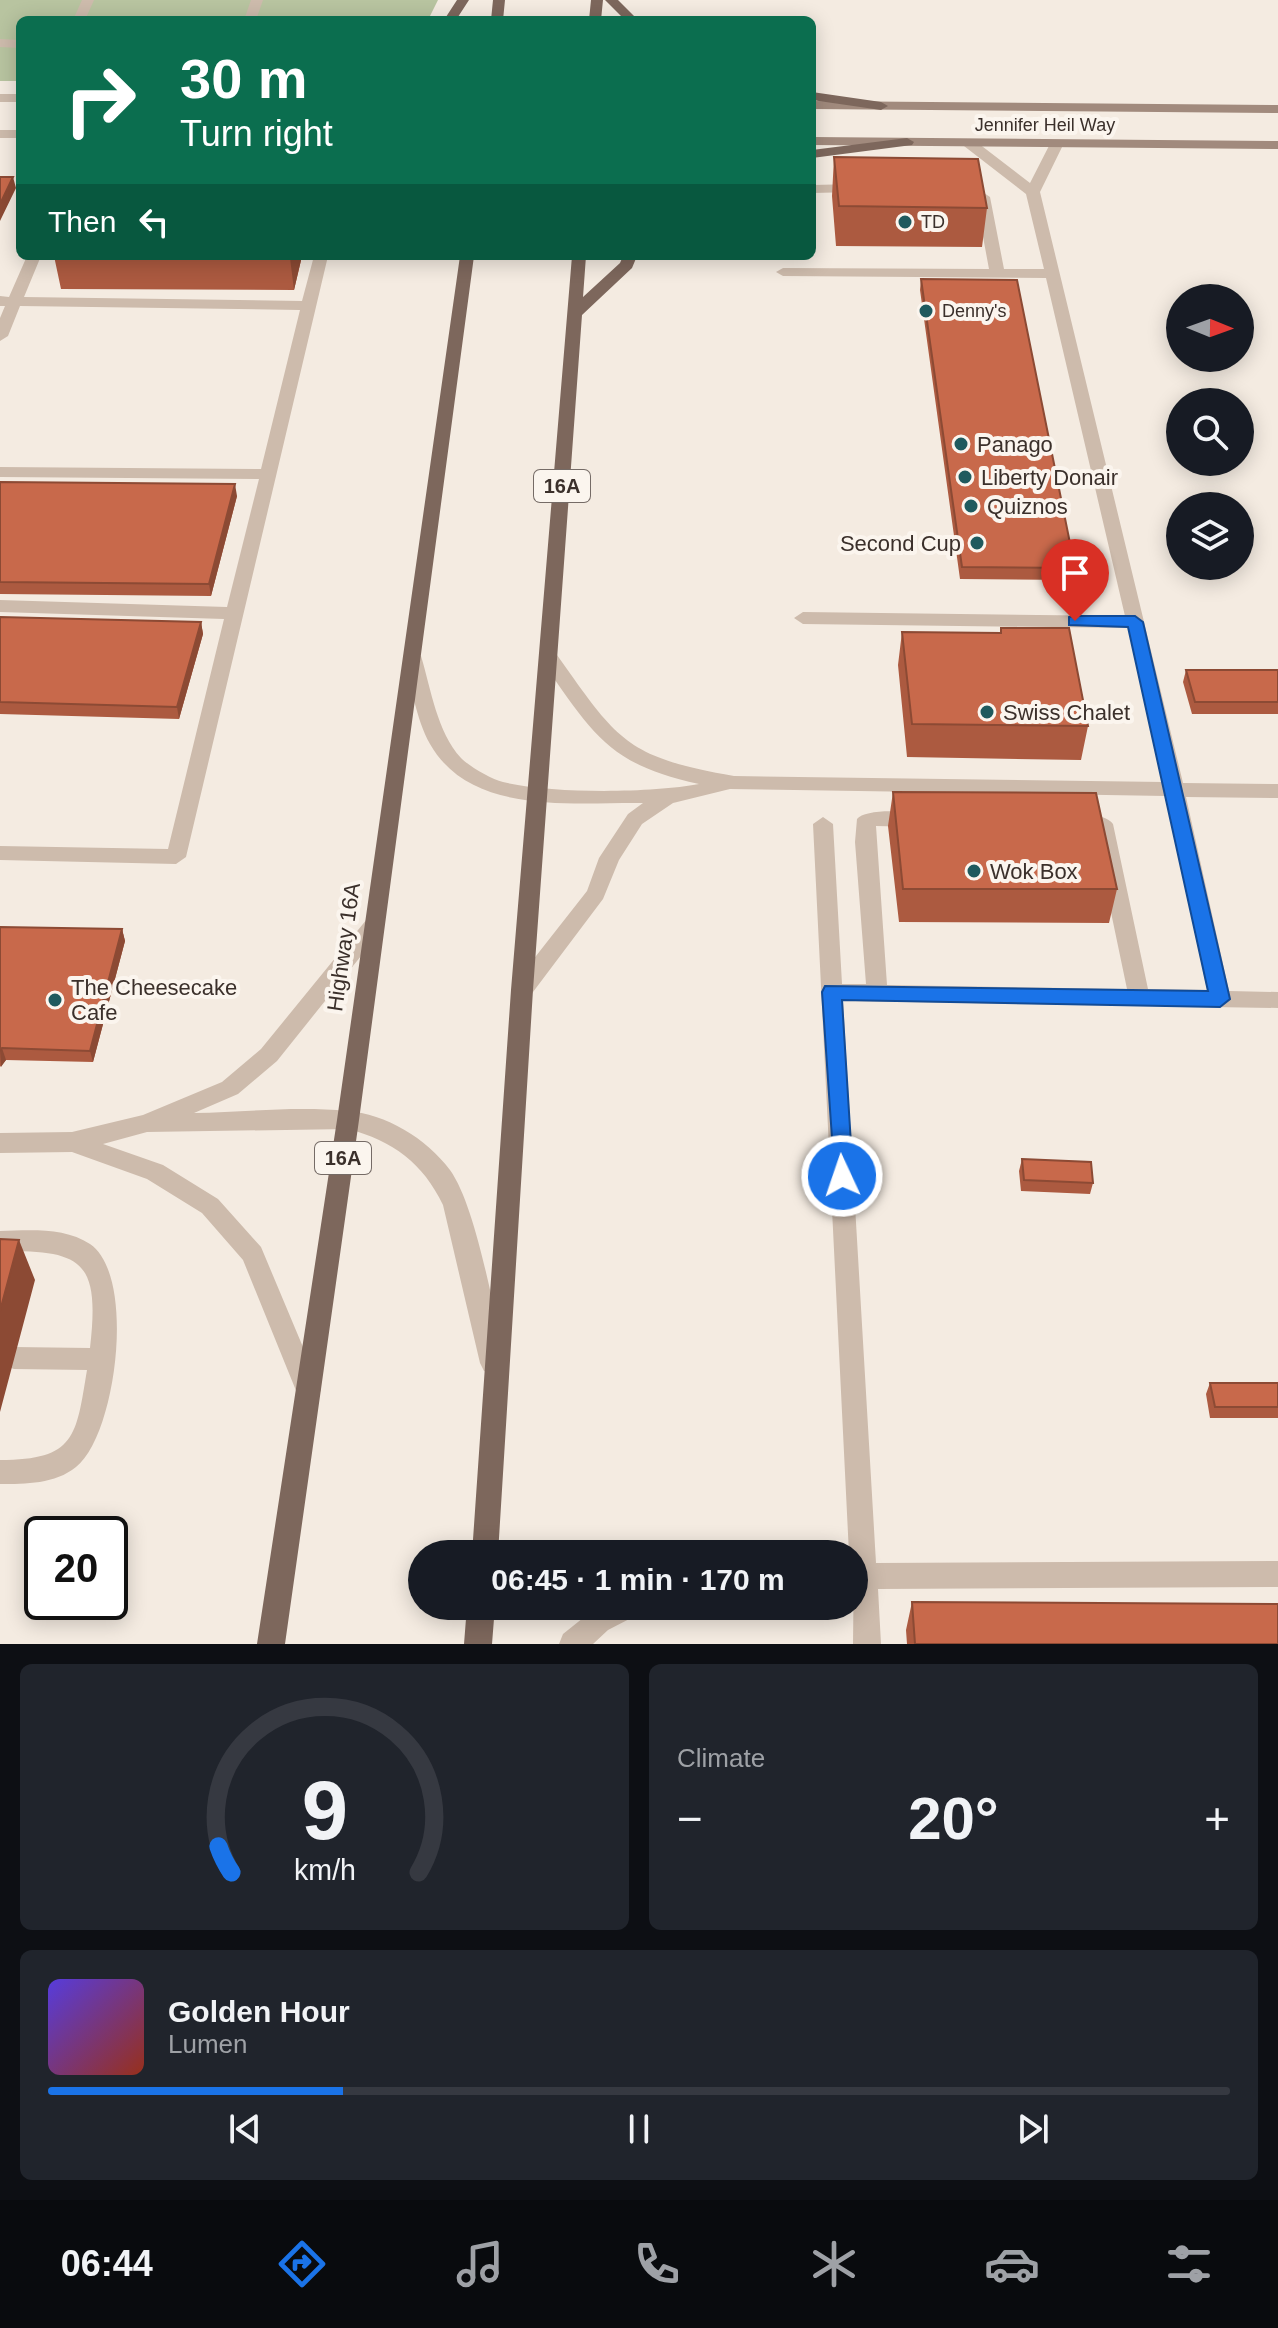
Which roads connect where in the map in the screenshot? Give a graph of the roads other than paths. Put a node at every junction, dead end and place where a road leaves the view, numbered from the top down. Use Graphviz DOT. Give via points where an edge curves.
graph roads {
  1 [pos="611,0"];
  2 [pos="628,16"];
  3 [pos="816,97"];
  4 [pos="816,105"];
  5 [pos="881,106"];
  6 [pos="1278,109"];
  7 [pos="816,141"];
  8 [pos="907,142"];
  9 [pos="969,143"];
  10 [pos="1057,143"];
  11 [pos="1278,145"];
  12 [pos="816,153"];
  13 [pos="964,187"];
  14 [pos="875,188"];
  15 [pos="816,189"];
  16 [pos="1033,192"];
  17 [pos="32,260"];
  18 [pos="320,260"];
  19 [pos="464,260"];
  20 [pos="579,260"];
  21 [pos="629,260"];
  22 [pos="783,272"];
  23 [pos="997,274"];
  24 [pos="1052,274"];
  25 [pos="7,301"];
  26 [pos="307,306"];
  27 [pos="575,313"];
  28 [pos="0,336"];
  29 [pos="0,472"];
  30 [pos="268,474"];
  31 [pos="0,606"];
  32 [pos="232,613"];
  33 [pos="803,618"];
  34 [pos="1135,622"];
  35 [pos="412,656"];
  36 [pos="550,659"];
  37 [pos="734,783"];
  38 [pos="1174,789"];
  39 [pos="1278,791"];
  40 [pos="538,794"];
  41 [pos="667,797"];
  42 [pos="946,820"];
  43 [pos="1056,823"];
  44 [pos="823,824"];
  45 [pos="0,853"];
  46 [pos="374,925"];
  47 [pos="522,990"];
  48 [pos="832,992"];
  49 [pos="877,992"];
  50 [pos="1139,997"];
  51 [pos="1220,999"];
  52 [pos="1278,1000"];
  53 [pos="348,1120"];
  54 [pos="147,1123"];
  55 [pos="72,1142"];
  56 [pos="0,1143"];
  57 [pos="0,1241"];
  58 [pos="14,1358"];
  59 [pos="99,1359"];
  60 [pos="498,1382"];
  61 [pos="308,1390"];
  62 [pos="0,1472"];
  63 [pos="486,1540"];
  64 [pos="857,1540"];
  65 [pos="1278,1574"];
  66 [pos="868,1575"];
  67 [pos="480,1620"];
  68 [pos="598,1620"];
  69 [pos="864,1620"];
  70 [pos="271,1644"];
  71 [pos="478,1644"];
  72 [pos="573,1644"];
  73 [pos="867,1644"];
  1 -- 2 [label="main road"];
  3 -- 5 [label="main road"];
  4 -- 5 [label="main road, Jennifer Heil Way"];
  5 -- 6 [label="main road, Jennifer Heil Way"];
  7 -- 8 [label="main road, Jennifer Heil Way"];
  8 -- 9 [label="main road, Jennifer Heil Way"];
  8 -- 12 [label="main road"];
  9 -- 10 [label="main road, Jennifer Heil Way"];
  9 -- 16 [label="street"];
  10 -- 11 [label="main road, Jennifer Heil Way"];
  10 -- 16 [label="street"];
  13 -- 23 [label="street" via="983,197"];
  14 -- 15 [label="street"];
  16 -- 24 [label="street"];
  17 -- 25 [label="street"];
  18 -- 26 [label="street"];
  19 -- 35 [label="main road, Highway 16A / 16A"];
  20 -- 27 [label="main road, 16A"];
  21 -- 27 [label="main road"];
  22 -- 23 [label="street"];
  23 -- 24 [label="street"];
  24 -- 34 [label="street"];
  25 -- 26 [label="street"];
  25 -- 28 [label="street"];
  26 -- 30 [label="street"];
  27 -- 36 [label="main road, 16A"];
  29 -- 30 [label="street"];
  30 -- 32 [label="street"];
  31 -- 32 [label="street"];
  32 -- 45 [label="street" via="176,857"];
  33 -- 34 [label="street"];
  34 -- 38 [label="street"];
  35 -- 40 [label="street" via="438,741 456,765 496,788"];
  35 -- 46 [label="main road, Highway 16A / 16A"];
  36 -- 37 [label="street" via="608,736 640,759"];
  36 -- 40 [label="main road, 16A"];
  37 -- 38 [label="street"];
  37 -- 41 [label="street"];
  38 -- 39 [label="street"];
  38 -- 51 [label="street"];
  40 -- 41 [label="street"];
  40 -- 47 [label="main road, 16A"];
  41 -- 47 [label="street" via="635,819 609,858 596,894"];
  42 -- 49 [label="street" via="867,819"];
  43 -- 50 [label="street" via="1103,824"];
  44 -- 48 [label="street"];
  46 -- 53 [label="main road, Highway 16A / 16A"];
  46 -- 54 [label="street" via="269,1055 230,1088"];
  47 -- 60 [label="main road, 16A"];
  48 -- 49 [label="street"];
  48 -- 64 [label="street"];
  49 -- 50 [label="street"];
  50 -- 51 [label="street"];
  51 -- 52 [label="street"];
  53 -- 54 [label="street"];
  53 -- 60 [label="street" via="384,1129 418,1152 442,1178 455,1205"];
  53 -- 61 [label="main road, Highway 16A / 16A"];
  54 -- 55 [label="street"];
  55 -- 56 [label="street"];
  55 -- 61 [label="street" via="155,1172 210,1206 253,1254"];
  57 -- 59 [label="street" via="63,1245 85,1254 100,1276 106,1304"];
  58 -- 59 [label="street"];
  59 -- 62 [label="street" via="83,1443 51,1469"];
  60 -- 63 [label="main road, 16A"];
  61 -- 70 [label="main road, Highway 16A / 16A"];
  65 -- 66 [label="street"];
  67 -- 71 [label="main road"];
  68 -- 72 [label="street"];
  69 -- 73 [label="street"];
}
